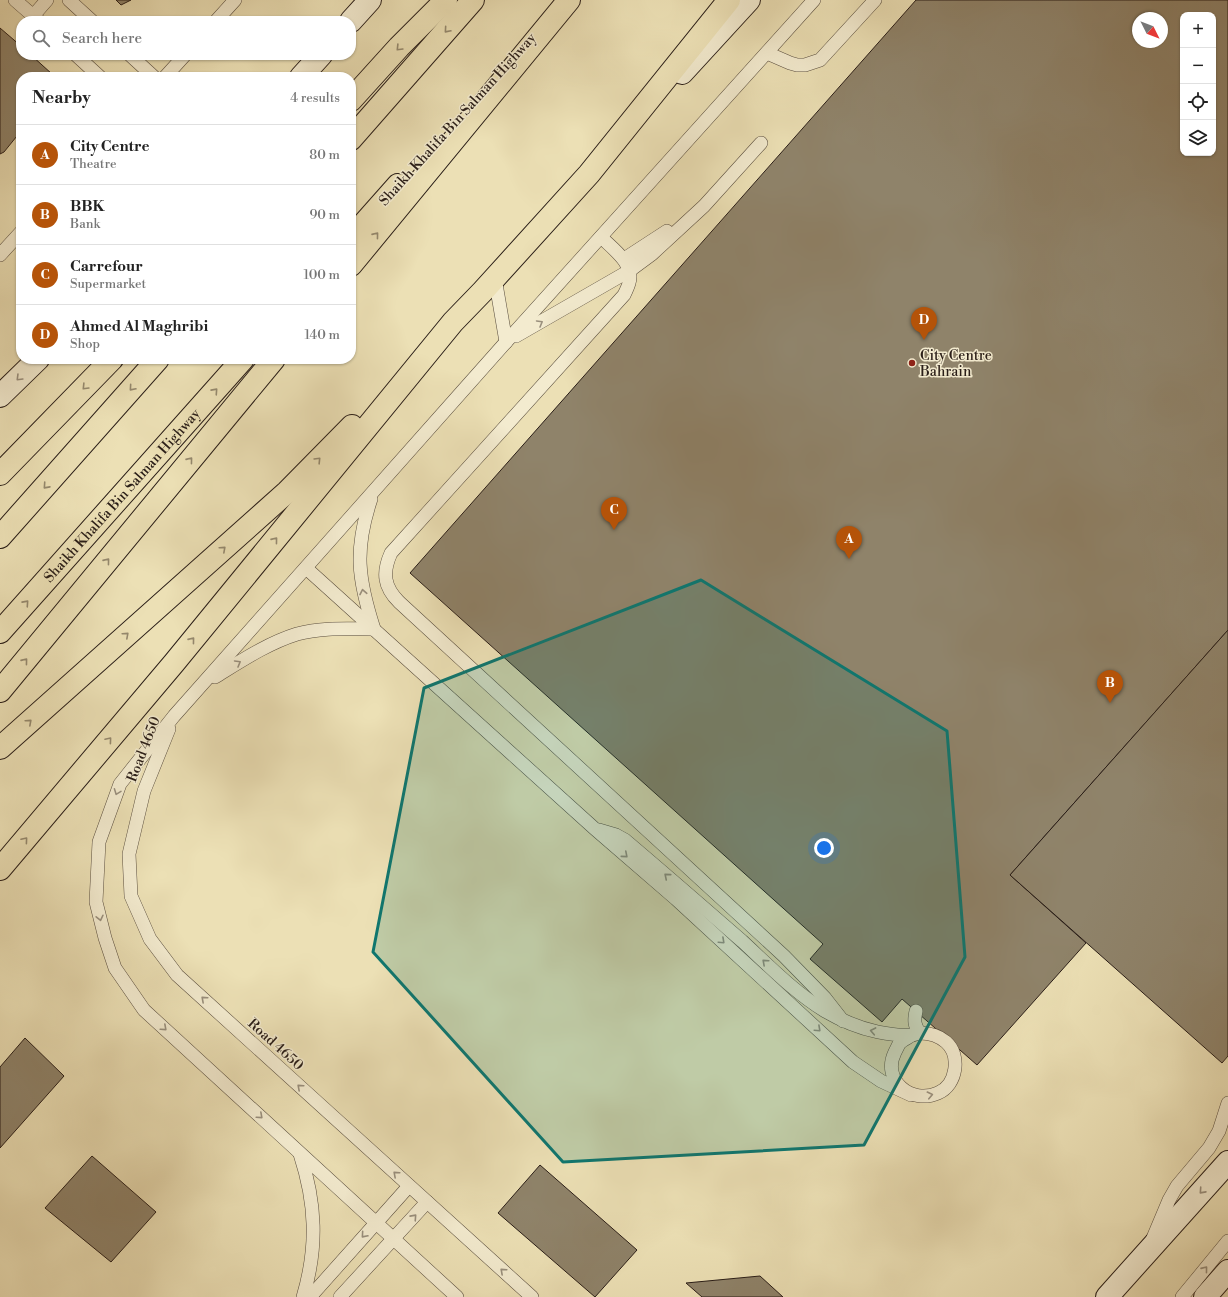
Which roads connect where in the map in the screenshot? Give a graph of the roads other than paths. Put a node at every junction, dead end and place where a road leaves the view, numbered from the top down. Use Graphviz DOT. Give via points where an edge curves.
graph roads {
  1 [pos="15,0"];
  2 [pos="47,0"];
  3 [pos="69,0"];
  4 [pos="235,0"];
  5 [pos="370,0"];
  6 [pos="446,0"];
  7 [pos="473,0"];
  8 [pos="563,0"];
  9 [pos="569,0"];
  10 [pos="729,0"];
  11 [pos="749,0"];
  12 [pos="814,0"];
  13 [pos="875,0"];
  14 [pos="34,16"];
  15 [pos="37,16"];
  16 [pos="87,16"];
  17 [pos="221,16"];
  18 [pos="356,16"];
  19 [pos="767,53"];
  20 [pos="81,60"];
  21 [pos="135,60"];
  22 [pos="180,60"];
  23 [pos="316,60"];
  24 [pos="95,72"];
  25 [pos="149,72"];
  26 [pos="169,72"];
  27 [pos="306,72"];
  28 [pos="356,94"];
  29 [pos="356,134"];
  30 [pos="761,143"];
  31 [pos="589,174"];
  32 [pos="356,232"];
  33 [pos="16,237"];
  34 [pos="601,237"];
  35 [pos="0,255"];
  36 [pos="356,259"];
  37 [pos="626,265"];
  38 [pos="495,278"];
  39 [pos="453,322"];
  40 [pos="506,342"];
  41 [pos="33,364"];
  42 [pos="107,364"];
  43 [pos="154,364"];
  44 [pos="239,364"];
  45 [pos="270,364"];
  46 [pos="0,396"];
  47 [pos="0,474"];
  48 [pos="373,492"];
  49 [pos="0,536"];
  50 [pos="306,568"];
  51 [pos="374,630"];
  52 [pos="0,632"];
  53 [pos="204,683"];
  54 [pos="0,691"];
  55 [pos="174,716"];
  56 [pos="0,748"];
  57 [pos="0,870"];
  58 [pos="698,875"];
  59 [pos="680,894"];
  60 [pos="916,1011"];
  61 [pos="843,1021"];
  62 [pos="916,1034"];
  63 [pos="912,1095"];
  64 [pos="1228,1103"];
  65 [pos="299,1152"];
  66 [pos="1228,1162"];
  67 [pos="409,1186"];
  68 [pos="427,1202"];
  69 [pos="376,1222"];
  70 [pos="394,1238"];
  71 [pos="1228,1241"];
  72 [pos="1148,1250"];
  73 [pos="1228,1271"];
  74 [pos="303,1297"];
  75 [pos="310,1297"];
  76 [pos="340,1297"];
  77 [pos="457,1297"];
  78 [pos="532,1297"];
  79 [pos="1107,1297"];
  80 [pos="1182,1297"];
  81 [pos="1205,1297"];
  1 -- 14 [label="lane"];
  2 -- 15 [label="lane"];
  3 -- 16 [label="lane"];
  4 -- 17 [label="lane"];
  5 -- 18 [label="main road"];
  6 -- 28 [label="highway, one-way"];
  7 -- 29 [label="highway, one-way"];
  8 -- 32 [label="highway, Shaikh Khalifa Bin Salman Highway"];
  36 -- 9 [label="highway, one-way"];
  10 -- 31 [label="highway"];
  11 -- 31 [label="main road"];
  12 -- 19 [label="lane"];
  13 -- 19 [label="lane" via="820,60 812,64 797,65"];
  19 -- 34 [label="lane"];
  20 -- 24 [label="lane"];
  21 -- 25 [label="lane"];
  22 -- 26 [label="lane"];
  23 -- 27 [label="main road"];
  30 -- 37 [label="lane" via="704,206 652,254"];
  31 -- 38 [label="highway"];
  33 -- 35 [label="lane"];
  34 -- 37 [label="lane"];
  34 -- 40 [label="lane"];
  40 -- 37 [label="lane, one-way"];
  37 -- 58 [label="lane" via="630,278 621,298 391,553 385,573 390,590 399,602"];
  38 -- 39 [label="highway"];
  38 -- 40 [label="lane"];
  56 -- 39 [label="highway, one-way" via="287,492"];
  57 -- 39 [label="highway, one-way" via="174,663"];
  40 -- 48 [label="lane"];
  41 -- 46 [label="main road, one-way"];
  42 -- 47 [label="highway, one-way"];
  43 -- 49 [label="highway, one-way"];
  52 -- 44 [label="highway, Shaikh Khalifa Bin Salman Highway, one-way"];
  54 -- 45 [label="highway, one-way"];
  48 -- 50 [label="lane"];
  51 -- 48 [label="lane, one-way" via="360,574 364,518"];
  50 -- 51 [label="lane"];
  50 -- 53 [label="lane"];
  53 -- 51 [label="lane, one-way" via="267,647 298,634 338,628"];
  51 -- 59 [label="lane" via="595,830"];
  53 -- 55 [label="lane"];
  55 -- 65 [label="lane, Road 4650, one-way" via="120,784 99,842 96,902 105,938 115,968 144,1010"];
  67 -- 55 [label="lane, Road 4650, one-way" via="177,975 150,939 131,896 129,854 144,791"];
  58 -- 59 [label="lane"];
  58 -- 61 [label="lane" via="805,977"];
  61 -- 59 [label="lane, one-way" via="790,985"];
  59 -- 63 [label="lane, one-way" via="853,1062 881,1081"];
  60 -- 62 [label="lane"];
  62 -- 61 [label="lane, one-way" via="880,1032"];
  62 -- 63 [label="lane" via="899,1044 892,1058 892,1073 899,1086"];
  63 -- 62 [label="lane, one-way" via="926,1097 940,1093 950,1083 955,1069 954,1054 946,1042 934,1035"];
  64 -- 72 [label="lane" via="1219,1131 1177,1186"];
  65 -- 69 [label="lane, Road 4650"];
  65 -- 74 [label="lane" via="310,1190 314,1229 310,1269"];
  66 -- 72 [label="main road, one-way"];
  67 -- 68 [label="lane, Road 4650"];
  67 -- 69 [label="lane"];
  70 -- 68 [label="lane, one-way"];
  78 -- 68 [label="lane, Road 4650, one-way"];
  69 -- 70 [label="lane, Road 4650"];
  69 -- 75 [label="lane, one-way"];
  70 -- 76 [label="lane"];
  70 -- 77 [label="lane, Road 4650"];
  80 -- 71 [label="lane, one-way"];
  72 -- 79 [label="main road"];
  73 -- 81 [label="main road"];
}
